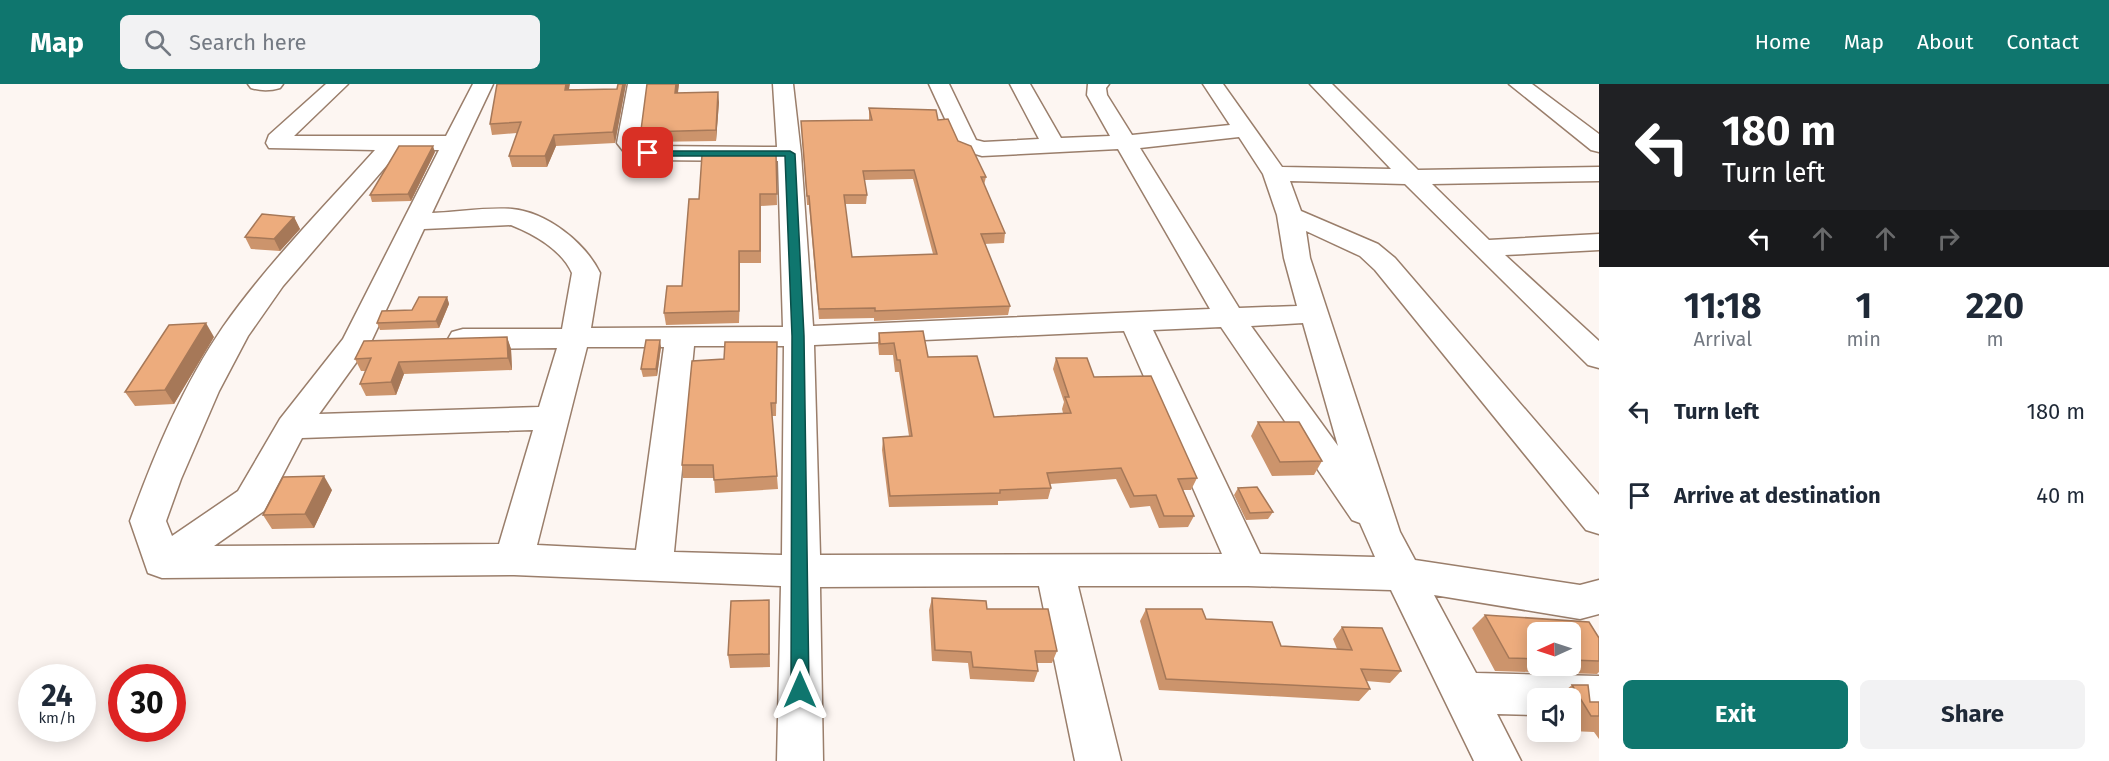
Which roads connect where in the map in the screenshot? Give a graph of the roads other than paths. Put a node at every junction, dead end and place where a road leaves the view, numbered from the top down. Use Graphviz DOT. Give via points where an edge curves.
graph roads {
  1 [pos="258,84"];
  2 [pos="273,84"];
  3 [pos="338,84"];
  4 [pos="483,84"];
  5 [pos="639,84"];
  6 [pos="783,84"];
  7 [pos="939,84"];
  8 [pos="1020,84"];
  9 [pos="1099,84"];
  10 [pos="1213,84"];
  11 [pos="1320,84"];
  12 [pos="1519,84"];
  13 [pos="1244,130"];
  14 [pos="1125,142"];
  15 [pos="455,143"];
  16 [pos="393,144"];
  17 [pos="1599,145"];
  18 [pos="1054,146"];
  19 [pos="790,154"];
  20 [pos="1275,174"];
  21 [pos="1599,174"];
  22 [pos="1411,177"];
  23 [pos="1290,215"];
  24 [pos="415,222"];
  25 [pos="1599,242"];
  26 [pos="1482,248"];
  27 [pos="1314,314"];
  28 [pos="1230,318"];
  29 [pos="1135,322"];
  30 [pos="575,336"];
  31 [pos="798,336"];
  32 [pos="680,338"];
  33 [pos="437,340"];
  34 [pos="1599,358"];
  35 [pos="553,418"];
  36 [pos="292,427"];
  37 [pos="1599,520"];
  38 [pos="1382,533"];
  39 [pos="514,559"];
  40 [pos="162,562"];
  41 [pos="653,567"];
  42 [pos="1248,570"];
  43 [pos="800,571"];
  44 [pos="1055,571"];
  45 [pos="1400,574"];
  46 [pos="1593,603"];
  47 [pos="1464,693"];
  48 [pos="1599,696"];
  49 [pos="800,761"];
  50 [pos="1098,761"];
  51 [pos="1498,761"];
  1 -- 2 [label="street"];
  3 -- 16 [label="street" via="278,143"];
  4 -- 15 [label="street"];
  5 -- 19 [label="street" via="628,143 632,147 648,153"];
  6 -- 19 [label="street"];
  7 -- 18 [label="street" via="968,144 982,149"];
  8 -- 18 [label="street"];
  9 -- 14 [label="street" via="1097,95"];
  10 -- 13 [label="street"];
  11 -- 22 [label="street"];
  12 -- 17 [label="street"];
  13 -- 14 [label="street"];
  13 -- 20 [label="street"];
  14 -- 18 [label="street"];
  14 -- 28 [label="street"];
  15 -- 16 [label="street"];
  15 -- 24 [label="street"];
  16 -- 40 [label="street" via="273,280 224,353 194,410 148,521"];
  19 -- 31 [label="street"];
  20 -- 22 [label="street"];
  20 -- 23 [label="street"];
  21 -- 22 [label="street"];
  22 -- 26 [label="street"];
  23 -- 27 [label="street" via="1297,258"];
  23 -- 37 [label="street" via="1369,250 1385,264"];
  24 -- 30 [label="street" via="512,218 533,224 584,264 586,273"];
  24 -- 36 [label="street" via="374,342"];
  25 -- 26 [label="street"];
  26 -- 34 [label="street"];
  27 -- 28 [label="street"];
  27 -- 38 [label="street"];
  28 -- 29 [label="street"];
  28 -- 38 [label="street"];
  29 -- 31 [label="street"];
  29 -- 42 [label="street"];
  30 -- 32 [label="street"];
  30 -- 33 [label="street"];
  30 -- 35 [label="street"];
  31 -- 32 [label="street"];
  31 -- 43 [label="street"];
  32 -- 41 [label="street"];
  35 -- 36 [label="street"];
  35 -- 39 [label="street"];
  36 -- 40 [label="street" via="251,501"];
  38 -- 45 [label="street"];
  39 -- 40 [label="street"];
  39 -- 41 [label="street"];
  41 -- 43 [label="street"];
  42 -- 44 [label="street"];
  42 -- 45 [label="street"];
  43 -- 44 [label="street"];
  43 -- 49 [label="street"];
  44 -- 50 [label="street"];
  45 -- 46 [label="street"];
  45 -- 47 [label="street"];
  47 -- 48 [label="street"];
  47 -- 51 [label="street"];
}
